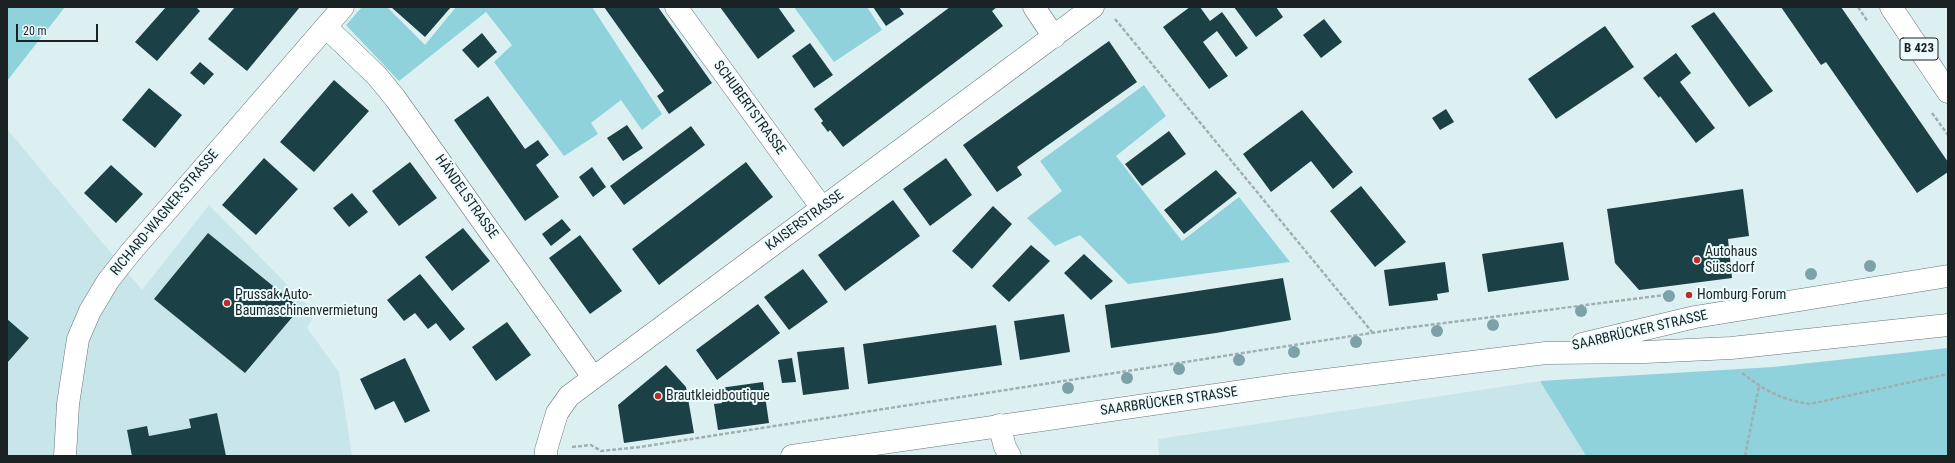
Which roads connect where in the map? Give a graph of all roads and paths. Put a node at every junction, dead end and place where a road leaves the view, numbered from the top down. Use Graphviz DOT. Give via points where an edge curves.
graph roads {
  1 [pos="343,7"];
  2 [pos="676,7"];
  3 [pos="1034,7"];
  4 [pos="1891,7"];
  5 [pos="1102,10"];
  6 [pos="326,27"];
  7 [pos="1054,37"];
  8 [pos="1948,92"];
  9 [pos="822,208"];
  10 [pos="1948,276"];
  11 [pos="1677,294"];
  12 [pos="1948,325"];
  13 [pos="1372,332"];
  14 [pos="1731,348"];
  15 [pos="1546,353"];
  16 [pos="1948,374"];
  17 [pos="593,377"];
  18 [pos="1759,386"];
  19 [pos="999,425"];
  20 [pos="546,453"];
  21 [pos="65,456"];
  22 [pos="792,456"];
  23 [pos="1010,456"];
  24 [pos="1745,456"];
  1 -- 6 [label="street, RICHARD-WAGNER-STRASSE"];
  2 -- 9 [label="street, SCHUBERTSTRASSE"];
  3 -- 7 [label="street"];
  4 -- 8 [label="street, B 423"];
  5 -- 7 [label="street, KAISERSTRASSE"];
  5 -- 13 [label="path"];
  6 -- 17 [label="street, HÄNDELSTRASSE" via="377,76 395,98"];
  6 -- 21 [label="street, RICHARD-WAGNER-STRASSE" via="135,247 108,281 90,310 78,339 68,404"];
  7 -- 9 [label="street, KAISERSTRASSE"];
  9 -- 17 [label="street, KAISERSTRASSE"];
  10 -- 15 [label="street, SAARBRÜCKER STRASSE" via="1695,317"];
  11 -- 13 [label="path"];
  12 -- 14 [label="street, SAARBRÜCKER STRASSE"];
  13 -- 20 [label="path" via="640,447 601,451 591,445"];
  14 -- 15 [label="street, SAARBRÜCKER STRASSE"];
  14 -- 18 [label="path" via="1734,366"];
  15 -- 19 [label="street, SAARBRÜCKER STRASSE" via="1285,385"];
  16 -- 18 [label="path" via="1810,404 1790,401"];
  17 -- 20 [label="street, KAISERSTRASSE" via="568,396 557,413"];
  18 -- 24 [label="path"];
  19 -- 22 [label="street, SAARBRÜCKER STRASSE"];
  19 -- 23 [label="street"];
}
